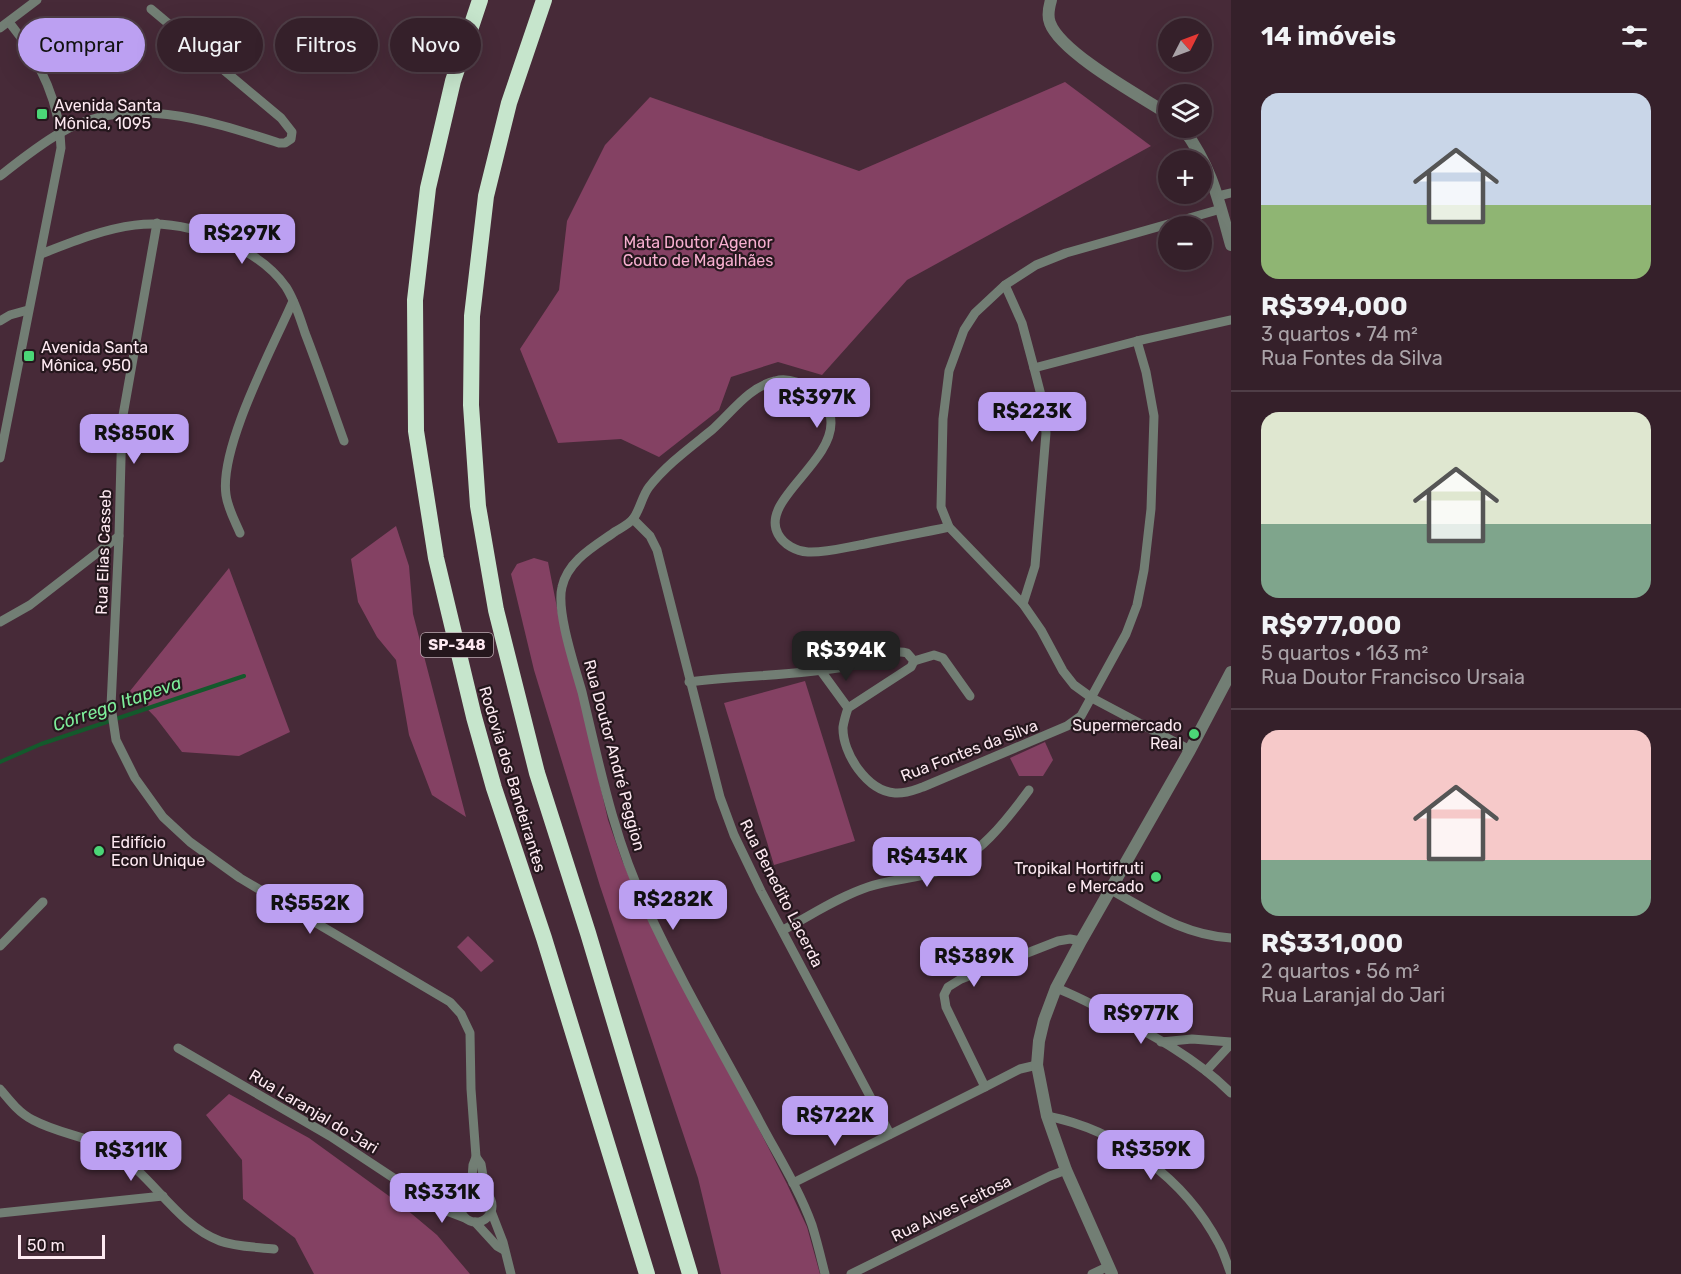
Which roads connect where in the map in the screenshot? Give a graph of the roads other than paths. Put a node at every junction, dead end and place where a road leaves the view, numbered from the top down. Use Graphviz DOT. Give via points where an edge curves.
graph roads {
  1 [pos="37,0"];
  2 [pos="480,0"];
  3 [pos="544,0"];
  4 [pos="1051,0"];
  5 [pos="151,9"];
  6 [pos="9,22"];
  7 [pos="0,28"];
  8 [pos="1158,108"];
  9 [pos="61,132"];
  10 [pos="1191,138"];
  11 [pos="0,176"];
  12 [pos="1231,193"];
  13 [pos="1218,196"];
  14 [pos="1221,209"];
  15 [pos="157,223"];
  16 [pos="1231,245"];
  17 [pos="41,254"];
  18 [pos="1005,285"];
  19 [pos="293,301"];
  20 [pos="28,310"];
  21 [pos="1231,320"];
  22 [pos="0,321"];
  23 [pos="1137,341"];
  24 [pos="1034,368"];
  25 [pos="344,441"];
  26 [pos="0,458"];
  27 [pos="633,519"];
  28 [pos="949,527"];
  29 [pos="240,533"];
  30 [pos="119,536"];
  31 [pos="1023,604"];
  32 [pos="0,622"];
  33 [pos="914,661"];
  34 [pos="821,670"];
  35 [pos="1231,672"];
  36 [pos="689,682"];
  37 [pos="970,696"];
  38 [pos="1092,698"];
  39 [pos="848,708"];
  40 [pos="1190,750"];
  41 [pos="1029,790"];
  42 [pos="1111,890"];
  43 [pos="43,902"];
  44 [pos="783,930"];
  45 [pos="1231,938"];
  46 [pos="1081,941"];
  47 [pos="0,946"];
  48 [pos="1056,988"];
  49 [pos="1161,1041"];
  50 [pos="1231,1043"];
  51 [pos="178,1048"];
  52 [pos="1037,1065"];
  53 [pos="1206,1071"];
  54 [pos="985,1087"];
  55 [pos="0,1089"];
  56 [pos="1231,1093"];
  57 [pos="1047,1116"];
  58 [pos="890,1134"];
  59 [pos="476,1157"];
  60 [pos="1066,1170"];
  61 [pos="793,1183"];
  62 [pos="471,1191"];
  63 [pos="486,1194"];
  64 [pos="163,1196"];
  65 [pos="462,1197"];
  66 [pos="433,1204"];
  67 [pos="491,1210"];
  68 [pos="0,1213"];
  69 [pos="465,1218"];
  70 [pos="475,1222"];
  71 [pos="274,1249"];
  72 [pos="504,1250"];
  73 [pos="1111,1270"];
  74 [pos="511,1274"];
  75 [pos="648,1274"];
  76 [pos="690,1274"];
  77 [pos="825,1274"];
  78 [pos="851,1274"];
  79 [pos="1092,1274"];
  80 [pos="1231,1274"];
  1 -- 6 [label="street"];
  2 -- 75 [label="highway, Rodovia dos Bandeirantes / SP-348" via="453,81 428,188 415,300 416,431 436,558 474,717"];
  3 -- 76 [label="highway, Rodovia dos Bandeirantes / SP-348" via="509,103 486,196 472,316 471,405 478,506 496,610 537,773"];
  4 -- 8 [label="street" via="1049,21 1063,42"];
  5 -- 9 [label="street" via="281,118 292,132 291,139 279,143 168,114 113,114"];
  6 -- 7 [label="street"];
  6 -- 9 [label="street" via="41,66"];
  9 -- 11 [label="street"];
  9 -- 17 [label="street"];
  10 -- 13 [label="street"];
  12 -- 13 [label="street"];
  13 -- 14 [label="street"];
  14 -- 16 [label="street"];
  14 -- 18 [label="street" via="1066,253"];
  15 -- 17 [label="street" via="108,229"];
  15 -- 19 [label="street" via="209,233 244,250 278,277"];
  15 -- 30 [label="street, Rua Elias Casseb" via="122,421"];
  17 -- 20 [label="street"];
  18 -- 24 [label="street" via="1022,324"];
  18 -- 28 [label="street" via="975,313 964,330 949,371 940,484 941,507"];
  19 -- 25 [label="street"];
  19 -- 29 [label="street" via="245,410 231,452 226,494"];
  20 -- 22 [label="street"];
  20 -- 26 [label="street"];
  21 -- 23 [label="street"];
  23 -- 24 [label="street"];
  23 -- 38 [label="street, Rua Fontes da Silva" via="1154,416 1148,538 1137,605"];
  24 -- 31 [label="street" via="1046,433 1035,566"];
  27 -- 28 [label="street" via="648,489 666,468 742,400 775,381 789,380 816,393 830,413 831,427 818,460 779,506 775,526 781,539 798,550 810,552"];
  27 -- 36 [label="street, Rua Benedito Lacerda" via="650,536 657,550"];
  27 -- 61 [label="street, Rua Doutor André Peggion" via="575,563 561,590 562,610 613,819 645,903"];
  28 -- 31 [label="street"];
  30 -- 32 [label="street" via="30,605"];
  30 -- 59 [label="street, Rua Elias Casseb" via="111,709 116,740 135,778 163,817 240,878 456,1007 471,1040"];
  31 -- 38 [label="street" via="1063,671"];
  33 -- 34 [label="street" via="903,651"];
  33 -- 37 [label="street" via="934,655 943,658"];
  33 -- 39 [label="street" via="904,673"];
  34 -- 36 [label="street"];
  34 -- 39 [label="street"];
  35 -- 40 [label="street"];
  36 -- 44 [label="street, Rua Benedito Lacerda" via="734,835"];
  38 -- 39 [label="street, Rua Fontes da Silva" via="1081,716 1067,726 903,793 880,788 855,764 843,728"];
  38 -- 40 [label="street"];
  40 -- 42 [label="street"];
  41 -- 44 [label="street" via="996,831 965,859 940,871 855,892"];
  42 -- 45 [label="street" via="1178,927"];
  42 -- 46 [label="street"];
  43 -- 47 [label="street"];
  44 -- 58 [label="street, Rua Benedito Lacerda"];
  46 -- 48 [label="street"];
  46 -- 54 [label="street" via="1058,941 992,965 948,987 944,995 946,1007"];
  48 -- 49 [label="street"];
  48 -- 52 [label="street" via="1044,1020"];
  49 -- 50 [label="street"];
  49 -- 53 [label="street"];
  50 -- 53 [label="street"];
  51 -- 66 [label="street, Rua Laranjal do Jari" via="330,1136"];
  52 -- 54 [label="street"];
  52 -- 57 [label="street"];
  53 -- 56 [label="street"];
  54 -- 58 [label="street"];
  55 -- 64 [label="street" via="31,1120 108,1147"];
  57 -- 60 [label="street"];
  57 -- 80 [label="street" via="1106,1135 1159,1170 1190,1200 1219,1244"];
  58 -- 61 [label="street"];
  59 -- 62 [label="street"];
  59 -- 63 [label="street" via="481,1164"];
  60 -- 73 [label="street"];
  60 -- 78 [label="street, Rua Alves Feitosa"];
  61 -- 77 [label="street, Rua Doutor André Peggion" via="812,1226"];
  62 -- 63 [label="street"];
  62 -- 65 [label="street"];
  63 -- 67 [label="street"];
  64 -- 68 [label="street"];
  64 -- 71 [label="street" via="219,1241"];
  65 -- 66 [label="street"];
  65 -- 69 [label="street" via="460,1207"];
  66 -- 69 [label="street, Rua Laranjal do Jari"];
  67 -- 70 [label="street"];
  67 -- 72 [label="street"];
  69 -- 70 [label="street"];
  70 -- 72 [label="street"];
  72 -- 74 [label="street"];
  73 -- 79 [label="street"];
}
